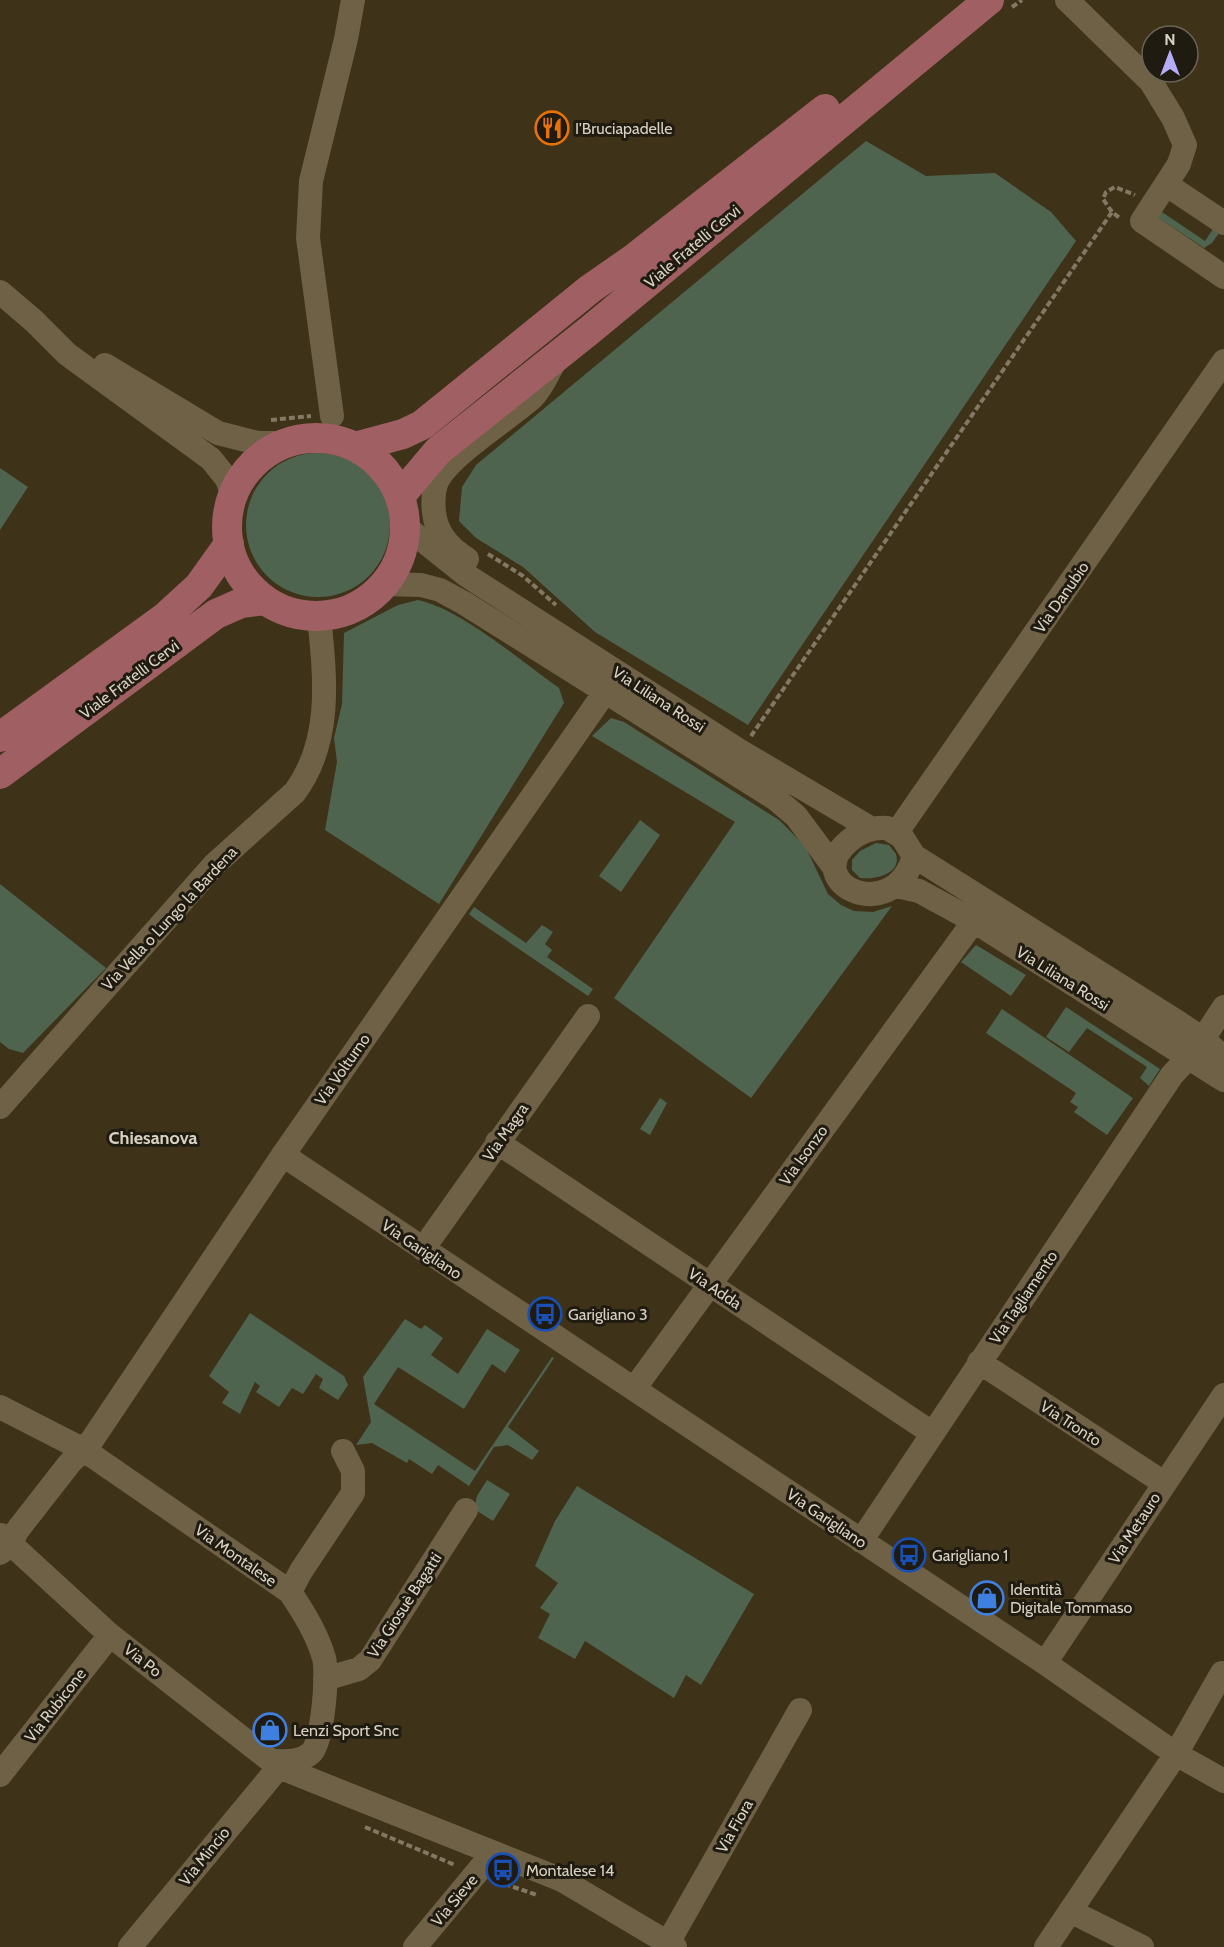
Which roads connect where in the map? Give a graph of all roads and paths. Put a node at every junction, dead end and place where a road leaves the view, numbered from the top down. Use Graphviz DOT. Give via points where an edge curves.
graph roads {
  1 [pos="353,0"];
  2 [pos="957,0"];
  3 [pos="989,0"];
  4 [pos="1067,0"];
  5 [pos="1167,185"];
  6 [pos="1139,198"];
  7 [pos="1112,212"];
  8 [pos="1126,222"];
  9 [pos="1224,223"];
  10 [pos="1224,277"];
  11 [pos="0,292"];
  12 [pos="34,321"];
  13 [pos="557,357"];
  14 [pos="1224,361"];
  15 [pos="332,416"];
  16 [pos="262,421"];
  17 [pos="287,443"];
  18 [pos="355,447"];
  19 [pos="233,496"];
  20 [pos="400,496"];
  21 [pos="406,526"];
  22 [pos="229,544"];
  23 [pos="480,549"];
  24 [pos="385,584"];
  25 [pos="265,600"];
  26 [pos="559,608"];
  27 [pos="319,616"];
  28 [pos="553,631"];
  29 [pos="605,692"];
  30 [pos="0,737"];
  31 [pos="749,739"];
  32 [pos="0,774"];
  33 [pos="872,829"];
  34 [pos="897,832"];
  35 [pos="914,856"];
  36 [pos="834,867"];
  37 [pos="897,886"];
  38 [pos="974,921"];
  39 [pos="1224,1007"];
  40 [pos="588,1016"];
  41 [pos="1196,1048"];
  42 [pos="1224,1058"];
  43 [pos="1224,1080"];
  44 [pos="0,1107"];
  45 [pos="497,1142"];
  46 [pos="282,1155"];
  47 [pos="423,1249"];
  48 [pos="709,1284"];
  49 [pos="979,1362"];
  50 [pos="634,1389"];
  51 [pos="1224,1395"];
  52 [pos="0,1407"];
  53 [pos="932,1433"];
  54 [pos="84,1450"];
  55 [pos="343,1451"];
  56 [pos="1164,1483"];
  57 [pos="466,1510"];
  58 [pos="861,1541"];
  59 [pos="4,1544"];
  60 [pos="290,1592"];
  61 [pos="110,1635"];
  62 [pos="1045,1663"];
  63 [pos="1222,1673"];
  64 [pos="325,1679"];
  65 [pos="800,1710"];
  66 [pos="1176,1755"];
  67 [pos="282,1767"];
  68 [pos="0,1775"];
  69 [pos="1224,1780"];
  70 [pos="493,1853"];
  71 [pos="1071,1911"];
  72 [pos="672,1944"];
  73 [pos="130,1947"];
  74 [pos="415,1947"];
  75 [pos="1046,1947"];
  76 [pos="1142,1947"];
  1 -- 15 [label="street" via="311,181 308,238"];
  2 -- 18 [label="main road, Viale Fratelli Cervi" via="817,117 590,289 422,425"];
  3 -- 13 [label="main road, Viale Fratelli Cervi"];
  4 -- 5 [label="street" via="1151,82 1173,118 1185,145"];
  5 -- 9 [label="street"];
  5 -- 10 [label="street" via="1142,220"];
  6 -- 7 [label="path" via="1115,187 1103,199"];
  7 -- 8 [label="path"];
  7 -- 31 [label="path"];
  11 -- 12 [label="street"];
  12 -- 17 [label="street" via="218,433 258,442"];
  12 -- 19 [label="street" via="67,354 211,459 227,479"];
  13 -- 20 [label="main road, Viale Fratelli Cervi" via="438,451"];
  13 -- 28 [label="street" via="533,397 445,470 433,499 434,518 451,548 495,574"];
  14 -- 34 [label="street, Via Danubio"];
  15 -- 16 [label="path"];
  17 -- 18 [label="main road, Viale Fratelli Cervi" via="314,438"];
  17 -- 19 [label="main road, Viale Fratelli Cervi" via="249,469"];
  18 -- 20 [label="main road, Viale Fratelli Cervi" via="382,467"];
  19 -- 22 [label="main road, Viale Fratelli Cervi" via="228,512"];
  20 -- 21 [label="main road, Viale Fratelli Cervi"];
  21 -- 24 [label="main road, Viale Fratelli Cervi" via="400,557"];
  21 -- 28 [label="street, Via Liliana Rossi" via="450,564"];
  22 -- 25 [label="main road, Viale Fratelli Cervi" via="242,576"];
  22 -- 30 [label="main road, Viale Fratelli Cervi" via="199,586 164,618"];
  23 -- 26 [label="path" via="523,576"];
  24 -- 27 [label="main road, Viale Fratelli Cervi" via="355,607"];
  24 -- 29 [label="street, Via Liliana Rossi" via="440,590"];
  25 -- 27 [label="main road, Viale Fratelli Cervi" via="300,615"];
  25 -- 32 [label="main road, Viale Fratelli Cervi" via="241,603 216,614"];
  27 -- 44 [label="street, Via Vella o Lungo la Bardena" via="326,704 305,778 295,792 214,865"];
  28 -- 31 [label="street, Via Liliana Rossi"];
  29 -- 36 [label="street, Via Liliana Rossi" via="776,799 796,816"];
  29 -- 46 [label="street, Via Volturno"];
  31 -- 33 [label="street, Via Liliana Rossi"];
  33 -- 34 [label="street, Via Liliana Rossi"];
  33 -- 36 [label="street" via="843,846"];
  34 -- 35 [label="street, Via Liliana Rossi"];
  35 -- 37 [label="street" via="909,873"];
  35 -- 41 [label="street, Via Liliana Rossi"];
  36 -- 37 [label="street, Via Liliana Rossi" via="836,878 853,891 873,894"];
  37 -- 38 [label="street, Via Liliana Rossi" via="920,891"];
  38 -- 41 [label="street, Via Liliana Rossi"];
  38 -- 48 [label="street, Via Isonzo"];
  39 -- 41 [label="street, Via Tagliamento"];
  40 -- 45 [label="street, Via Magra"];
  41 -- 42 [label="street, Via Liliana Rossi"];
  41 -- 43 [label="street, Via Liliana Rossi"];
  41 -- 49 [label="street, Via Tagliamento" via="1172,1075"];
  45 -- 47 [label="street, Via Magra"];
  45 -- 48 [label="street, Via Adda"];
  46 -- 47 [label="street, Via Garigliano"];
  46 -- 54 [label="street, Via Volturno"];
  47 -- 50 [label="street, Via Garigliano"];
  48 -- 50 [label="street, Via Isonzo"];
  48 -- 53 [label="street, Via Adda"];
  49 -- 53 [label="street, Via Tagliamento"];
  49 -- 56 [label="street, Via Tronto"];
  50 -- 58 [label="street, Via Garigliano"];
  51 -- 56 [label="street, Via Metauro"];
  52 -- 54 [label="street, Via Montalese"];
  53 -- 58 [label="street, Via Tagliamento"];
  54 -- 59 [label="street, Via Volturno"];
  54 -- 60 [label="street, Via Montalese"];
  55 -- 60 [label="street" via="353,1471 353,1493"];
  56 -- 62 [label="street, Via Metauro"];
  57 -- 64 [label="street, Via Giosuè Bagatti" via="370,1660 359,1669"];
  58 -- 62 [label="street, Via Garigliano"];
  59 -- 61 [label="street, Via Po"];
  60 -- 64 [label="street, Via Montalese" via="309,1620 324,1658"];
  61 -- 67 [label="street, Via Po"];
  61 -- 68 [label="street, Via Rubicone"];
  62 -- 66 [label="street, Via Garigliano"];
  63 -- 66 [label="street"];
  64 -- 67 [label="street, Via Montalese" via="320,1732 313,1752"];
  65 -- 72 [label="street, Via Fiora"];
  66 -- 69 [label="street, Via Garigliano"];
  66 -- 71 [label="street"];
  67 -- 70 [label="street"];
  67 -- 73 [label="street, Via Mincio"];
  70 -- 72 [label="street" via="562,1880"];
  70 -- 74 [label="street, Via Sieve"];
  71 -- 75 [label="street"];
  71 -- 76 [label="street"];
}
